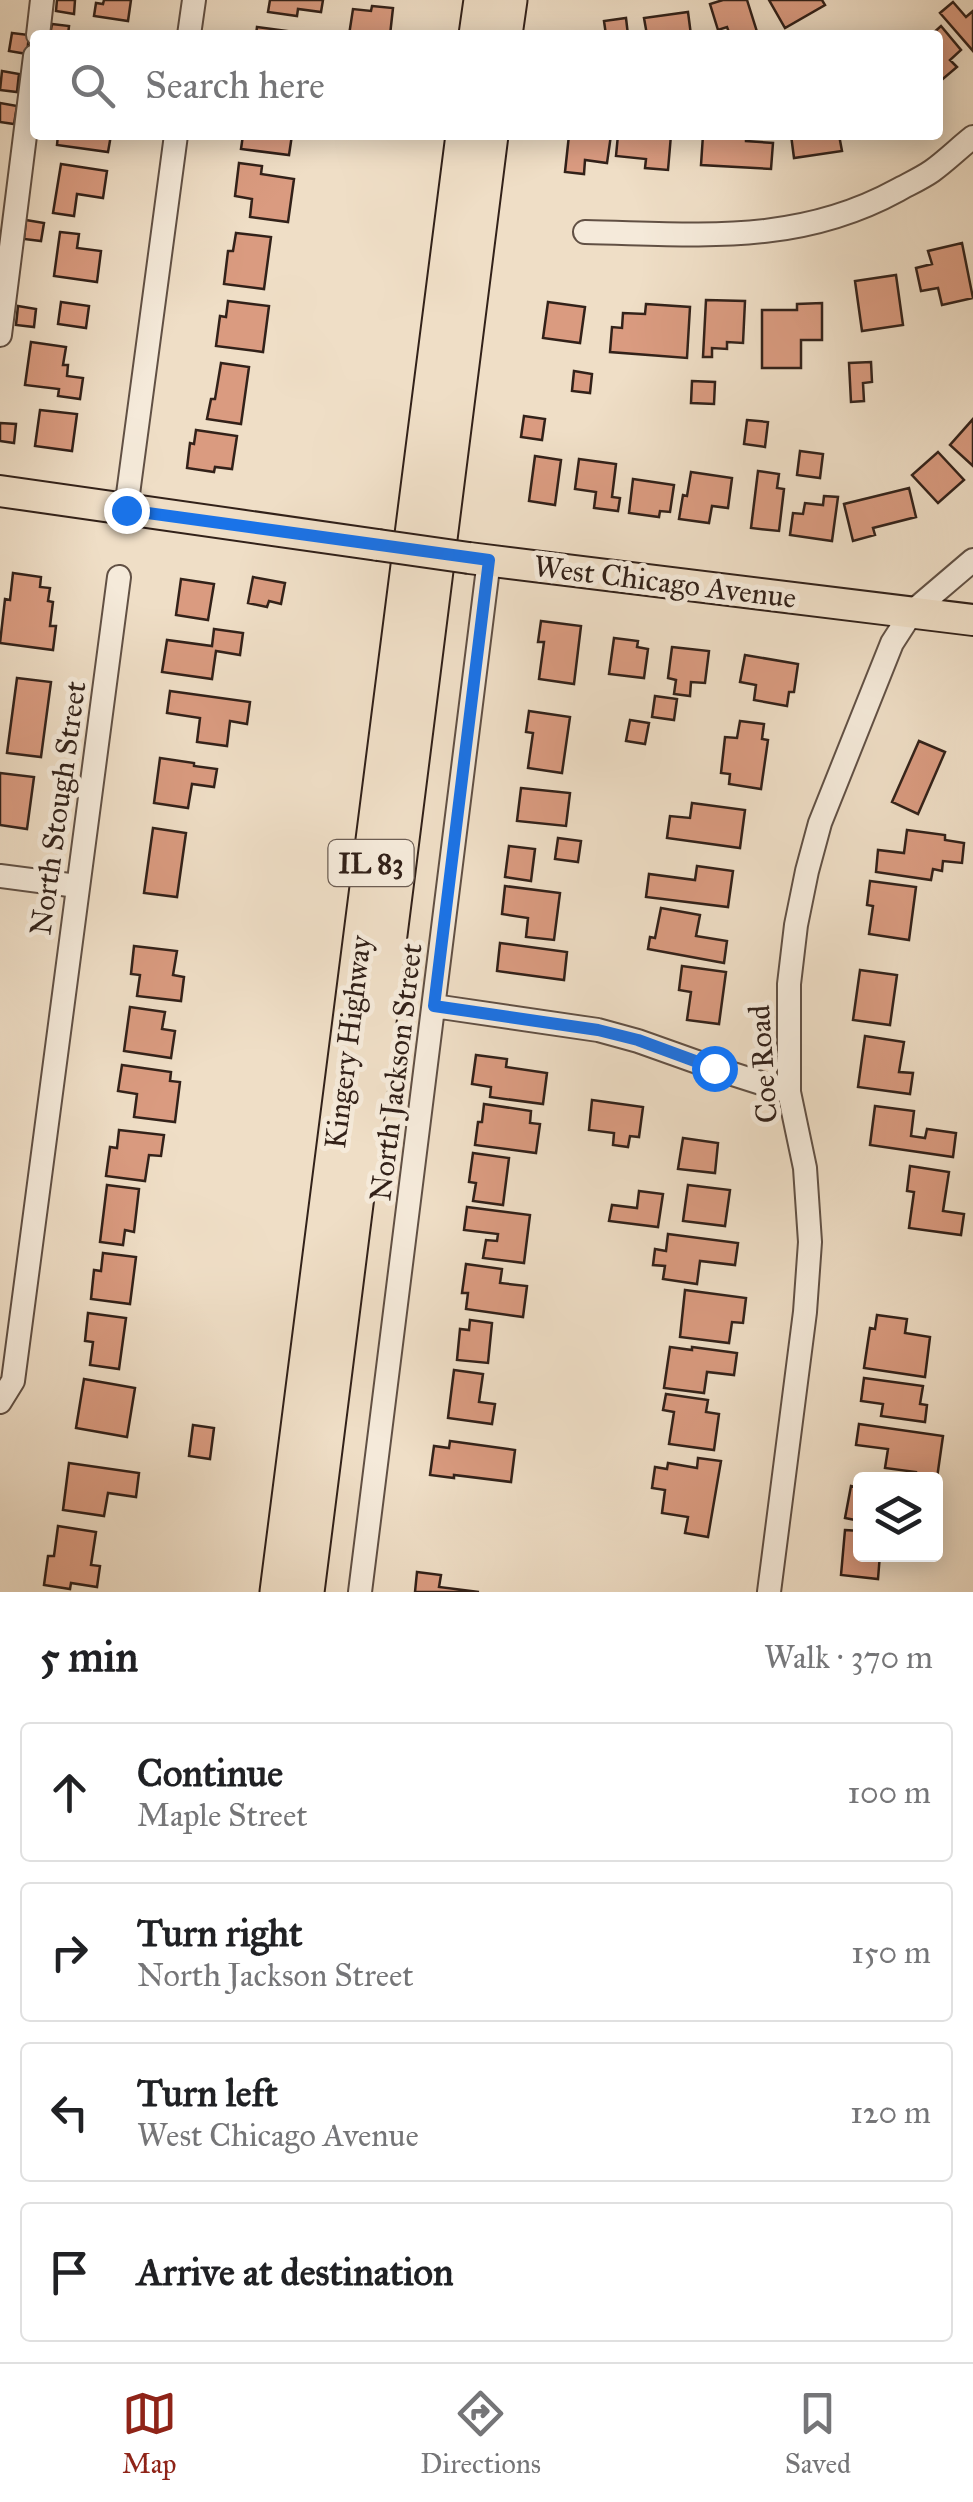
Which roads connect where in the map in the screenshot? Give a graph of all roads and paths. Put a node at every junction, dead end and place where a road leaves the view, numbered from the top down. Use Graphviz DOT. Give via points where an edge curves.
graph roads {
  1 [pos="42,0"];
  2 [pos="194,0"];
  3 [pos="482,0"];
  4 [pos="510,0"];
  5 [pos="39,30"];
  6 [pos="191,30"];
  7 [pos="478,30"];
  8 [pos="505,30"];
  9 [pos="30,96"];
  10 [pos="973,137"];
  11 [pos="175,140"];
  12 [pos="463,140"];
  13 [pos="489,140"];
  14 [pos="585,232"];
  15 [pos="0,335"];
  16 [pos="0,492"];
  17 [pos="126,510"];
  18 [pos="479,559"];
  19 [pos="973,560"];
  20 [pos="119,576"];
  21 [pos="912,612"];
  22 [pos="973,620"];
  23 [pos="0,876"];
  24 [pos="77,886"];
  25 [pos="434,1006"];
  26 [pos="789,1092"];
  27 [pos="0,1402"];
  28 [pos="278,1592"];
  29 [pos="306,1592"];
  30 [pos="360,1592"];
  31 [pos="769,1592"];
  1 -- 5 [label="street"];
  2 -- 6 [label="street"];
  3 -- 7 [label="highway"];
  4 -- 8 [label="highway"];
  9 -- 15 [label="street"];
  10 -- 14 [label="street" via="881,199 813,224 727,235"];
  11 -- 17 [label="street"];
  12 -- 28 [label="highway, Kingery Highway / IL 83"];
  13 -- 29 [label="highway, Kingery Highway / IL 83"];
  16 -- 17 [label="main road, West Chicago Avenue"];
  17 -- 18 [label="main road, West Chicago Avenue, bridge"];
  18 -- 21 [label="main road, West Chicago Avenue"];
  18 -- 25 [label="street, North Jackson Street"];
  19 -- 21 [label="street, Coe Road"];
  20 -- 24 [label="street, North Stough Street"];
  21 -- 22 [label="main road, West Chicago Avenue"];
  21 -- 26 [label="street, Coe Road" via="892,643 806,871 788,984"];
  23 -- 24 [label="street"];
  24 -- 27 [label="street, North Stough Street" via="13,1381"];
  25 -- 26 [label="street" via="598,1030"];
  25 -- 30 [label="street, North Jackson Street"];
  26 -- 31 [label="street, Coe Road" via="805,1168 810,1242"];
}
